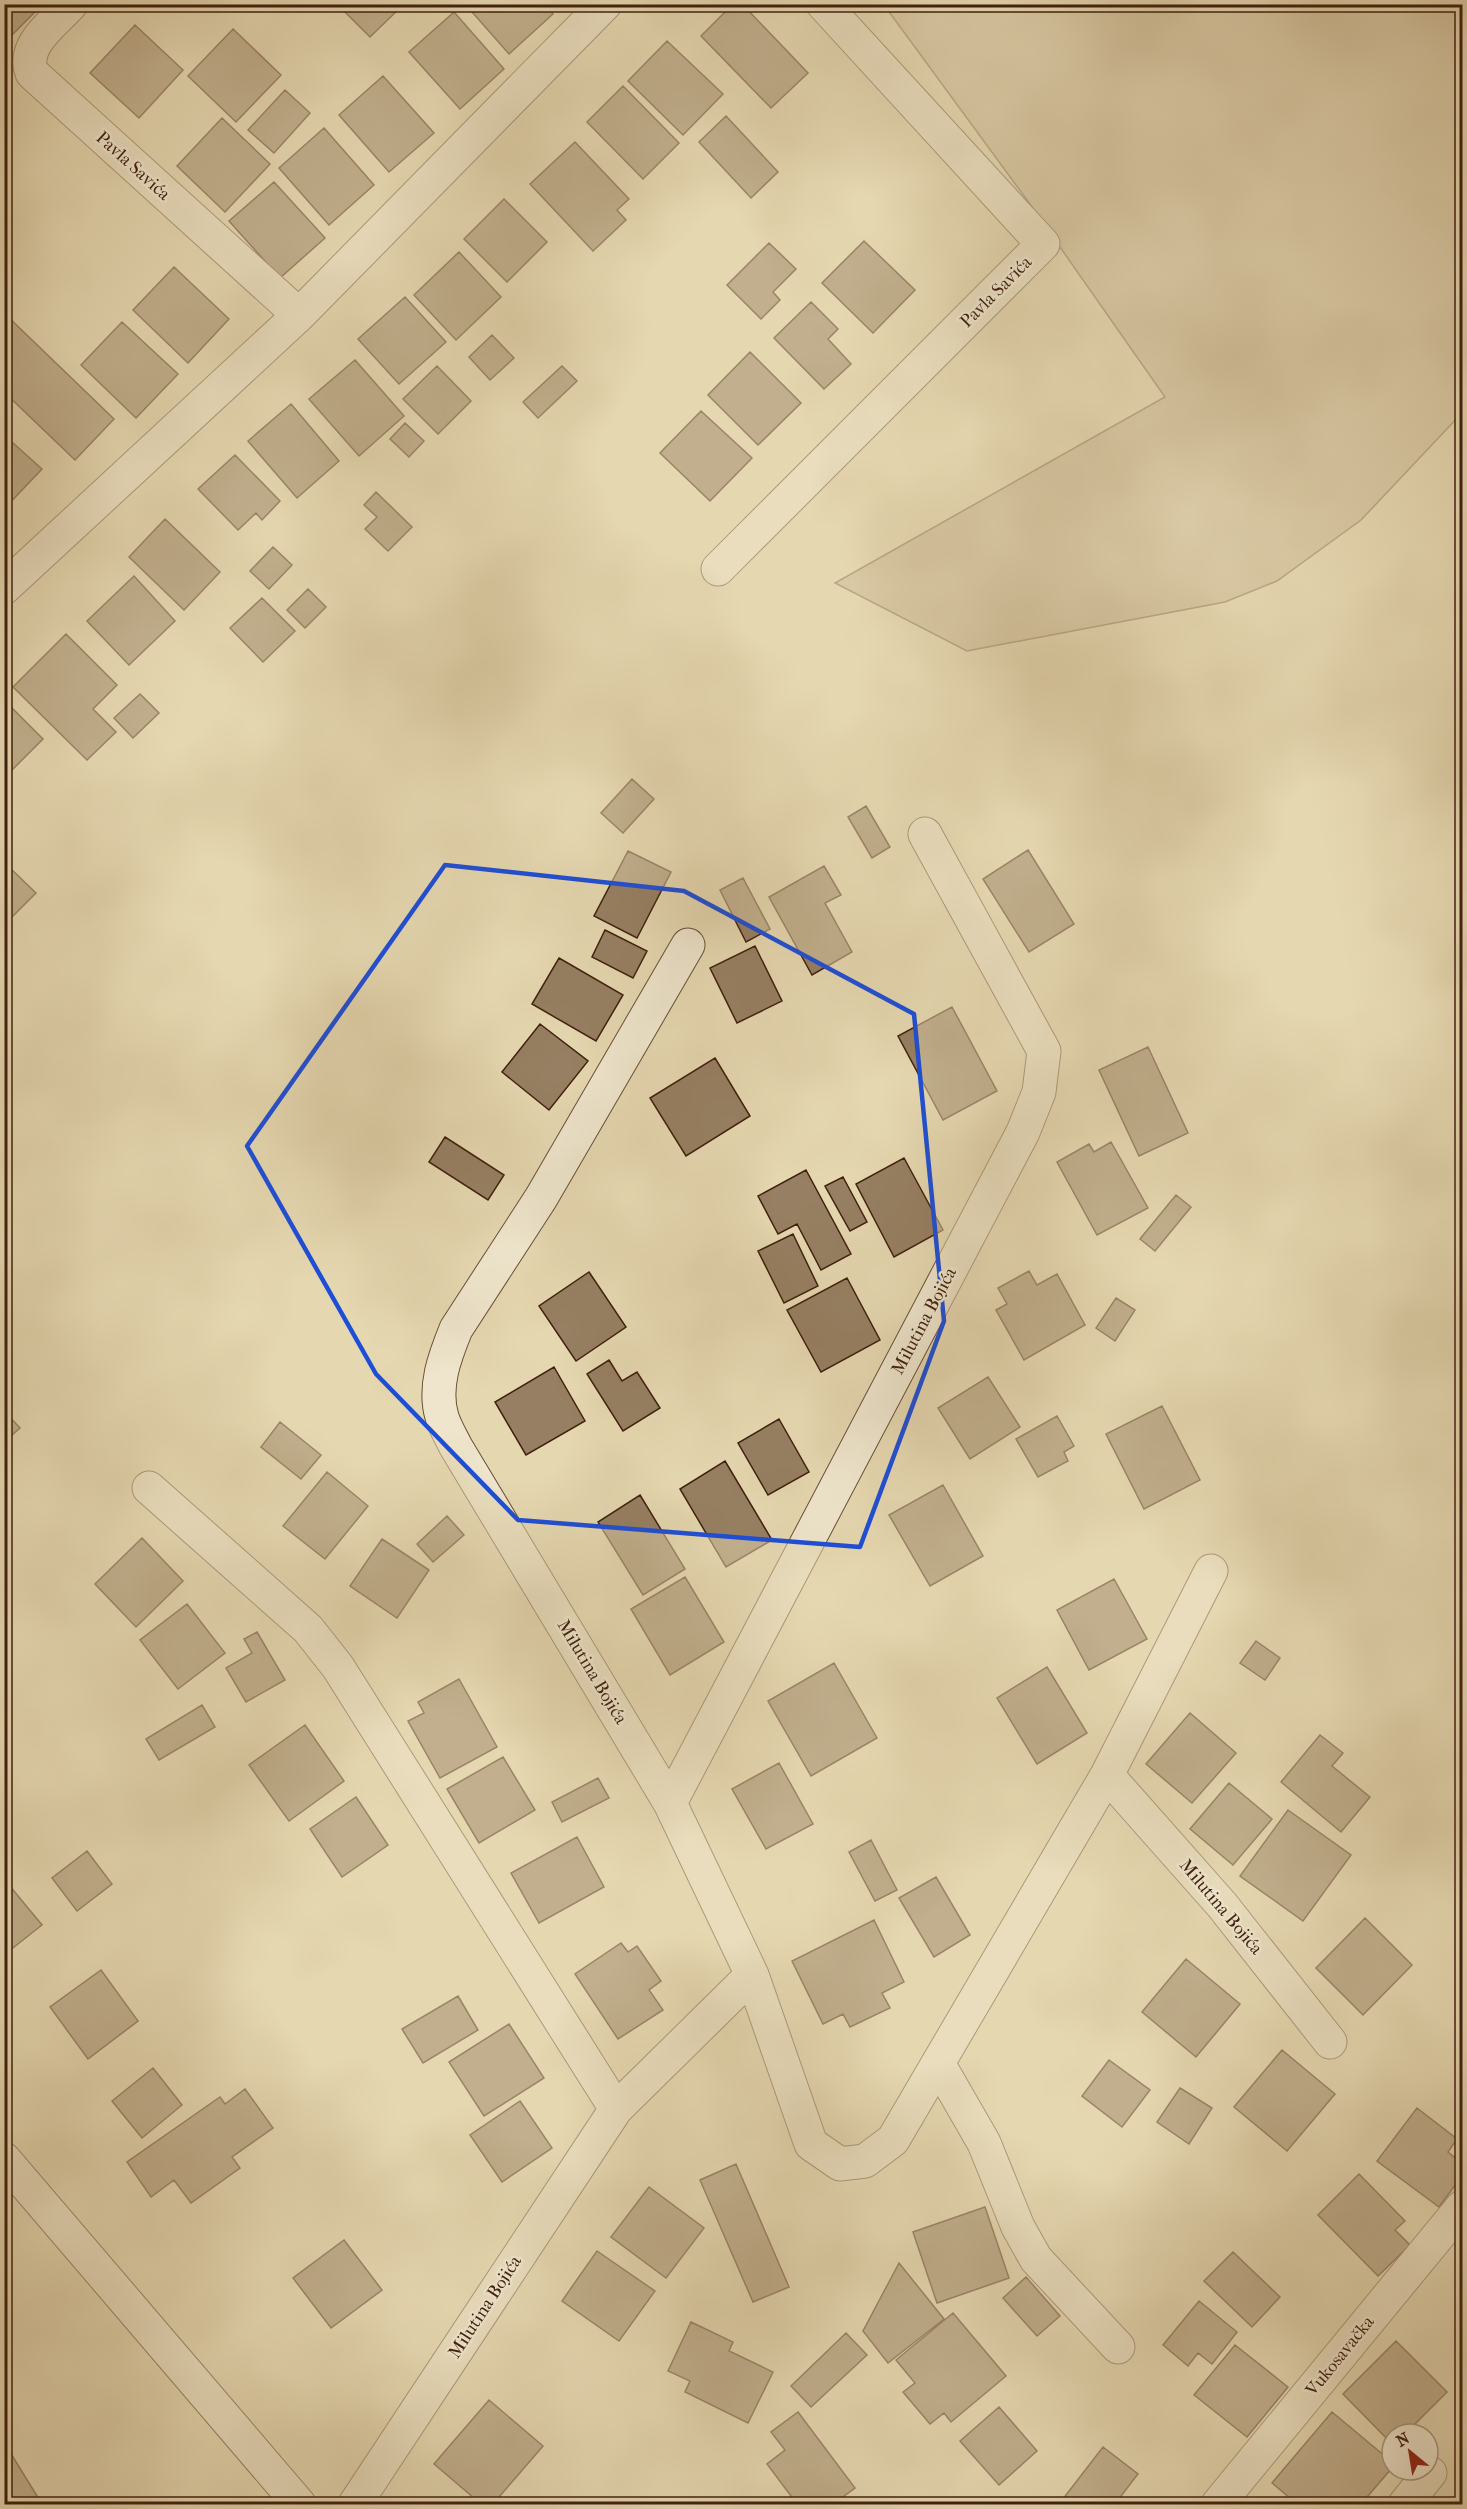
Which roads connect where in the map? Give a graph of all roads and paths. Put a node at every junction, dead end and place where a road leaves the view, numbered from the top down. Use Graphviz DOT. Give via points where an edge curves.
graph roads {
  1 [pos="71,4"];
  2 [pos="605,4"];
  3 [pos="823,4"];
  4 [pos="299,315"];
  5 [pos="718,569"];
  6 [pos="4,588"];
  7 [pos="925,834"];
  8 [pos="688,945"];
  9 [pos="149,1488"];
  10 [pos="1211,1571"];
  11 [pos="1107,1775"];
  12 [pos="670,1803"];
  13 [pos="752,1975"];
  14 [pos="1330,2042"];
  15 [pos="938,2063"];
  16 [pos="616,2109"];
  17 [pos="4,2159"];
  18 [pos="1462,2207"];
  19 [pos="1118,2347"];
  20 [pos="1423,2482"];
  21 [pos="299,2505"];
  22 [pos="355,2505"];
  23 [pos="1218,2505"];
  24 [pos="1405,2505"];
  1 -- 4 [label="street, Pavla Savića" via="33,46 29,64 37,80"];
  2 -- 4 [label="street"];
  3 -- 5 [label="street, Pavla Savića" via="1043,244"];
  4 -- 6 [label="street"];
  7 -- 12 [label="street, Milutina Bojića" via="1044,1051 1039,1092 1023,1132"];
  8 -- 12 [label="street, Milutina Bojića" via="541,1198 456,1329 440,1377 441,1415 456,1447"];
  9 -- 16 [label="street" via="308,1629 338,1667"];
  10 -- 11 [label="street, Milutina Bojića"];
  11 -- 14 [label="street, Milutina Bojića" via="1222,1905"];
  11 -- 15 [label="street, Milutina Bojića"];
  12 -- 13 [label="street, Milutina Bojića"];
  13 -- 15 [label="street, Milutina Bojića" via="811,2145 840,2164 865,2161 893,2140"];
  13 -- 16 [label="street, Milutina Bojića"];
  15 -- 19 [label="street" via="984,2143 1018,2227 1036,2259"];
  16 -- 22 [label="street, Milutina Bojića"];
  17 -- 21 [label="street"];
  18 -- 23 [label="street, Vukosavačka"];
  20 -- 24 [label="street"];
}
